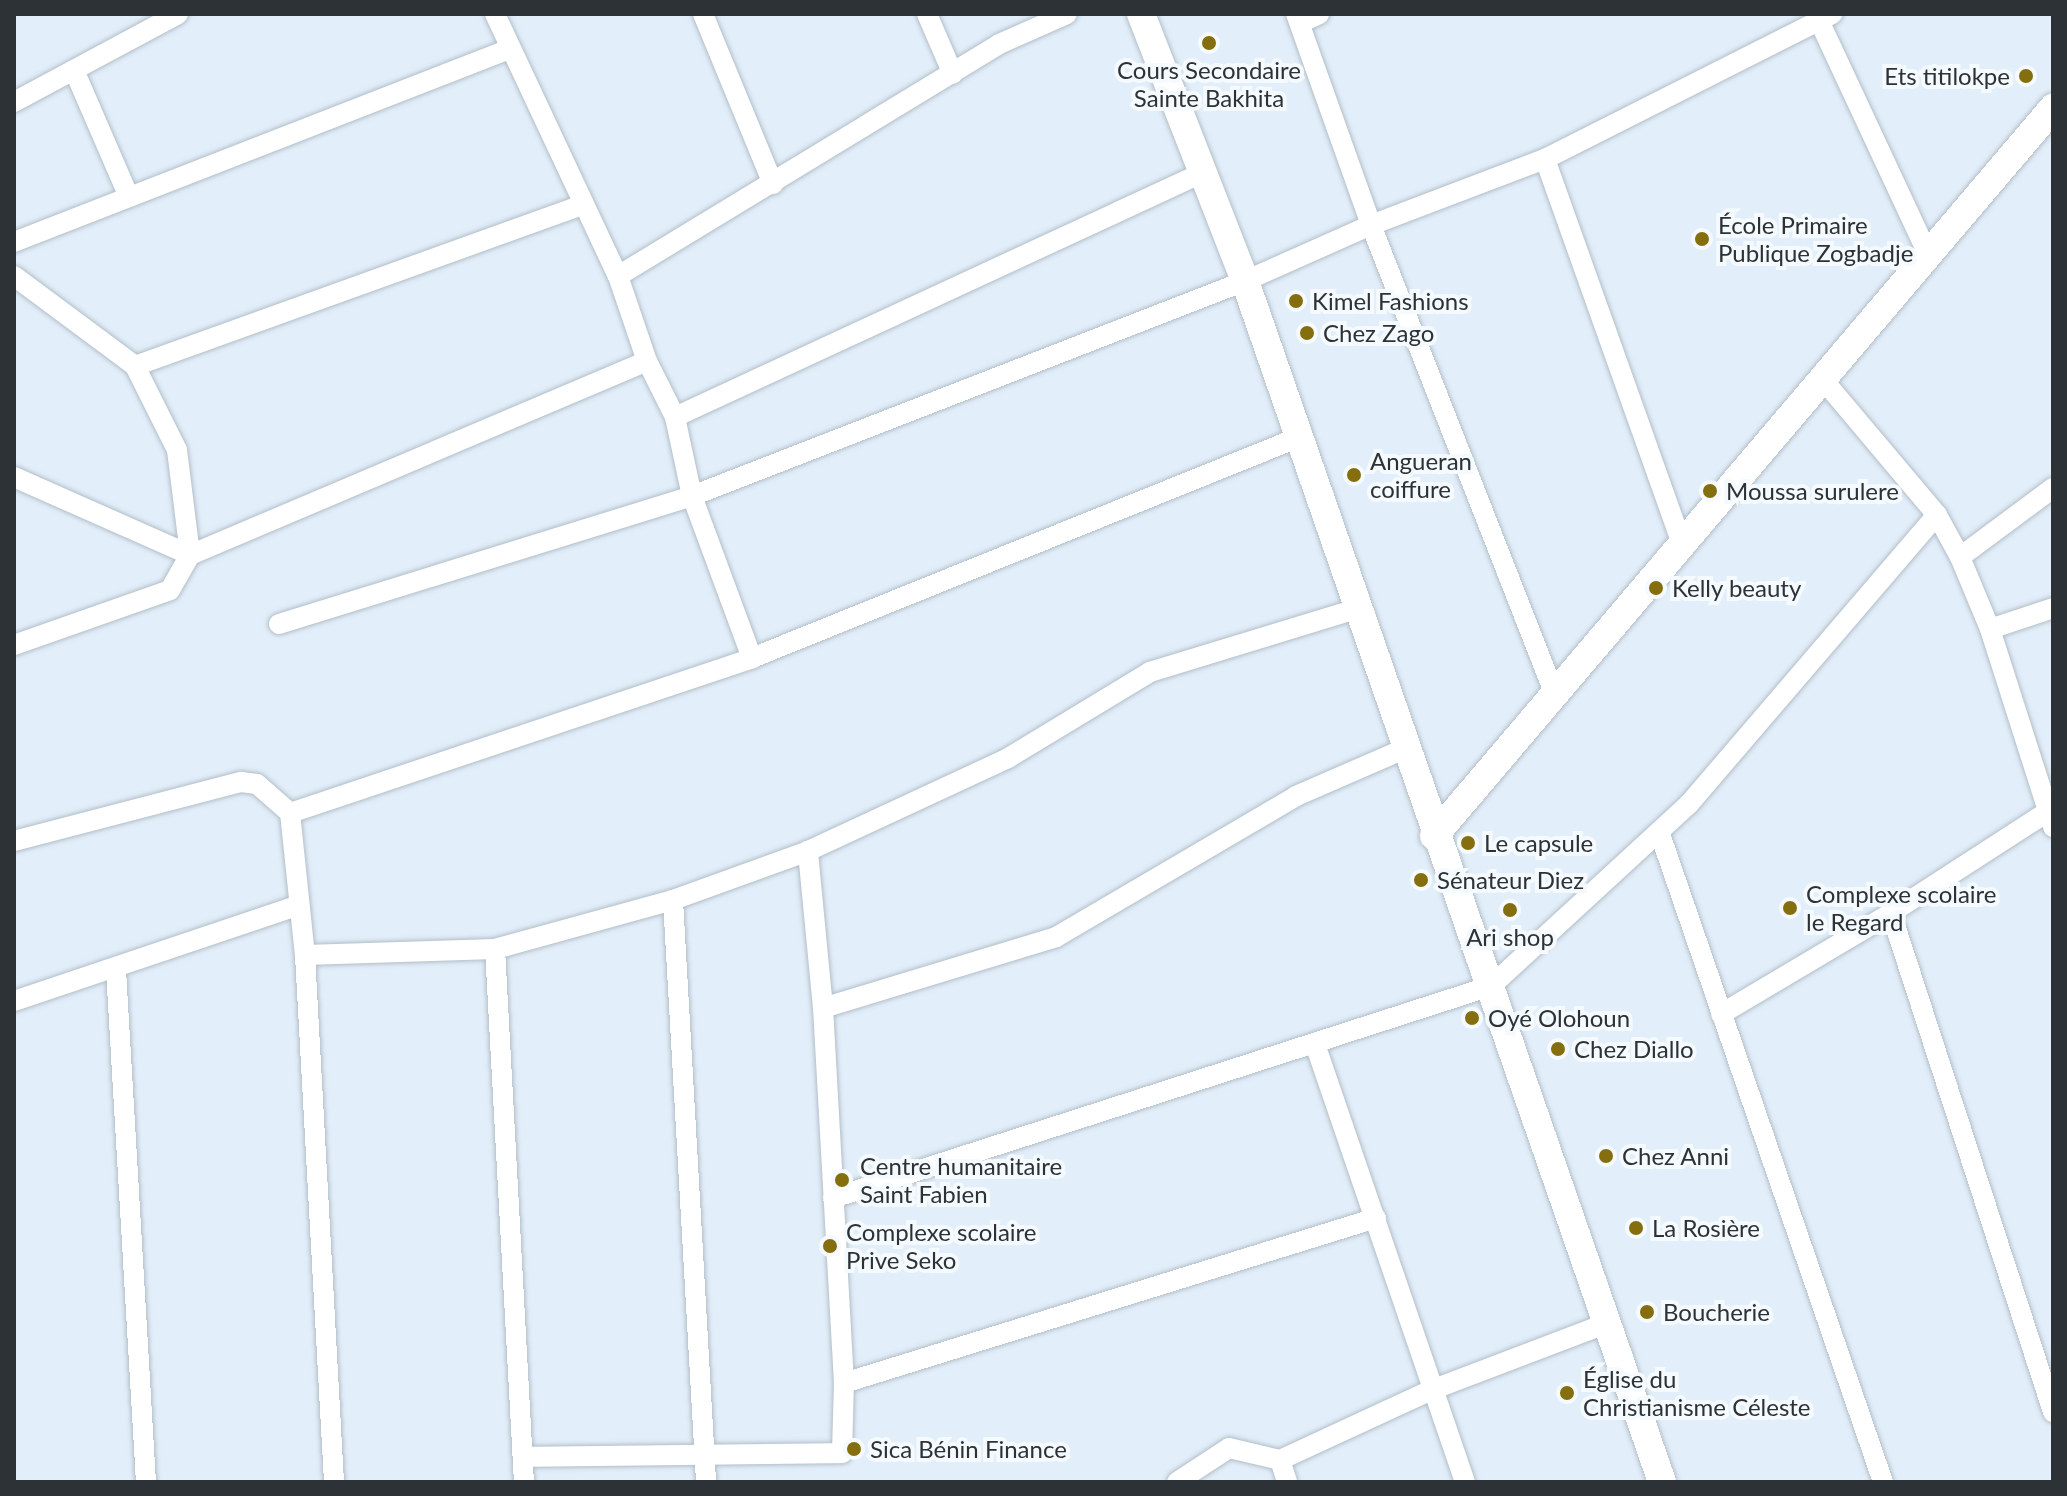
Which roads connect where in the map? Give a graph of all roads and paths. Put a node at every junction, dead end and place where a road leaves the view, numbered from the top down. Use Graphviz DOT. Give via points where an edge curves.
graph roads {
  1 [pos="178,14"];
  2 [pos="495,14"];
  3 [pos="703,14"];
  4 [pos="927,14"];
  5 [pos="1067,14"];
  6 [pos="1141,14"];
  7 [pos="1319,14"];
  8 [pos="1822,17"];
  9 [pos="1298,18"];
  10 [pos="507,50"];
  11 [pos="74,70"];
  12 [pos="953,74"];
  13 [pos="14,102"];
  14 [pos="2053,108"];
  15 [pos="1545,159"];
  16 [pos="1204,172"];
  17 [pos="773,184"];
  18 [pos="129,197"];
  19 [pos="583,205"];
  20 [pos="1371,225"];
  21 [pos="14,242"];
  22 [pos="1928,254"];
  23 [pos="14,276"];
  24 [pos="618,276"];
  25 [pos="1245,281"];
  26 [pos="647,361"];
  27 [pos="135,366"];
  28 [pos="1825,382"];
  29 [pos="675,417"];
  30 [pos="1297,438"];
  31 [pos="14,477"];
  32 [pos="2053,488"];
  33 [pos="692,496"];
  34 [pos="1937,515"];
  35 [pos="1682,543"];
  36 [pos="190,555"];
  37 [pos="1960,557"];
  38 [pos="2053,608"];
  39 [pos="1356,609"];
  40 [pos="279,624"];
  41 [pos="1990,629"];
  42 [pos="14,645"];
  43 [pos="752,658"];
  44 [pos="1555,695"];
  45 [pos="1404,749"];
  46 [pos="290,813"];
  47 [pos="2051,815"];
  48 [pos="1660,834"];
  49 [pos="1434,836"];
  50 [pos="14,841"];
  51 [pos="808,851"];
  52 [pos="673,900"];
  53 [pos="297,906"];
  54 [pos="1891,913"];
  55 [pos="495,949"];
  56 [pos="305,955"];
  57 [pos="116,970"];
  58 [pos="1491,986"];
  59 [pos="14,1001"];
  60 [pos="823,1008"];
  61 [pos="1721,1014"];
  62 [pos="1315,1044"];
  63 [pos="833,1198"];
  64 [pos="1376,1218"];
  65 [pos="1605,1324"];
  66 [pos="844,1383"];
  67 [pos="1434,1389"];
  68 [pos="2053,1412"];
  69 [pos="704,1454"];
  70 [pos="523,1457"];
  71 [pos="1280,1460"];
  72 [pos="146,1482"];
  73 [pos="334,1482"];
  74 [pos="524,1482"];
  75 [pos="706,1482"];
  76 [pos="1177,1482"];
  77 [pos="1287,1482"];
  78 [pos="1465,1482"];
  79 [pos="1662,1482"];
  80 [pos="1883,1482"];
  1 -- 11 [label="street"];
  2 -- 10 [label="street"];
  3 -- 17 [label="street"];
  4 -- 12 [label="street"];
  5 -- 12 [label="street" via="999,44"];
  6 -- 16 [label="main road"];
  7 -- 9 [label="street"];
  8 -- 15 [label="street"];
  8 -- 22 [label="street"];
  9 -- 20 [label="street"];
  10 -- 18 [label="street"];
  10 -- 19 [label="street"];
  11 -- 13 [label="street"];
  11 -- 18 [label="street"];
  12 -- 17 [label="street"];
  14 -- 22 [label="main road"];
  15 -- 20 [label="street"];
  15 -- 35 [label="street"];
  16 -- 25 [label="main road"];
  16 -- 29 [label="street"];
  17 -- 24 [label="street"];
  18 -- 21 [label="street"];
  19 -- 24 [label="street"];
  19 -- 27 [label="street"];
  20 -- 25 [label="street"];
  20 -- 44 [label="street"];
  22 -- 28 [label="main road"];
  23 -- 27 [label="street"];
  24 -- 26 [label="street"];
  25 -- 30 [label="main road"];
  25 -- 33 [label="street"];
  26 -- 29 [label="street"];
  26 -- 36 [label="street"];
  27 -- 36 [label="street" via="177,450"];
  28 -- 34 [label="street"];
  28 -- 35 [label="main road"];
  29 -- 33 [label="street"];
  30 -- 39 [label="main road"];
  30 -- 43 [label="street"];
  31 -- 36 [label="street"];
  32 -- 37 [label="street"];
  33 -- 40 [label="street"];
  33 -- 43 [label="street"];
  34 -- 37 [label="street"];
  34 -- 48 [label="street"];
  35 -- 44 [label="main road"];
  36 -- 42 [label="street" via="170,590"];
  37 -- 41 [label="street"];
  38 -- 41 [label="street"];
  39 -- 45 [label="main road"];
  39 -- 51 [label="street" via="1150,672 1008,758"];
  41 -- 47 [label="street"];
  43 -- 46 [label="street"];
  44 -- 49 [label="main road"];
  45 -- 49 [label="main road"];
  45 -- 60 [label="street" via="1296,796 1056,937"];
  46 -- 50 [label="street" via="257,784 241,782"];
  46 -- 53 [label="street"];
  47 -- 54 [label="street"];
  48 -- 58 [label="street"];
  48 -- 61 [label="street"];
  49 -- 58 [label="main road"];
  51 -- 52 [label="street"];
  51 -- 60 [label="street"];
  52 -- 55 [label="street"];
  52 -- 69 [label="street"];
  53 -- 56 [label="street"];
  53 -- 57 [label="street"];
  54 -- 61 [label="street"];
  54 -- 68 [label="street"];
  55 -- 56 [label="street"];
  55 -- 70 [label="street"];
  56 -- 73 [label="street"];
  57 -- 59 [label="street"];
  57 -- 72 [label="street"];
  58 -- 62 [label="street"];
  58 -- 65 [label="main road"];
  60 -- 63 [label="street"];
  61 -- 80 [label="street"];
  62 -- 63 [label="street"];
  62 -- 64 [label="street"];
  63 -- 66 [label="street"];
  64 -- 66 [label="street"];
  64 -- 67 [label="street"];
  65 -- 67 [label="street"];
  65 -- 79 [label="main road"];
  66 -- 69 [label="street" via="842,1453"];
  67 -- 71 [label="street"];
  67 -- 78 [label="street"];
  69 -- 70 [label="street"];
  69 -- 75 [label="street"];
  70 -- 74 [label="street"];
  71 -- 76 [label="street" via="1229,1448"];
  71 -- 77 [label="street"];
}
